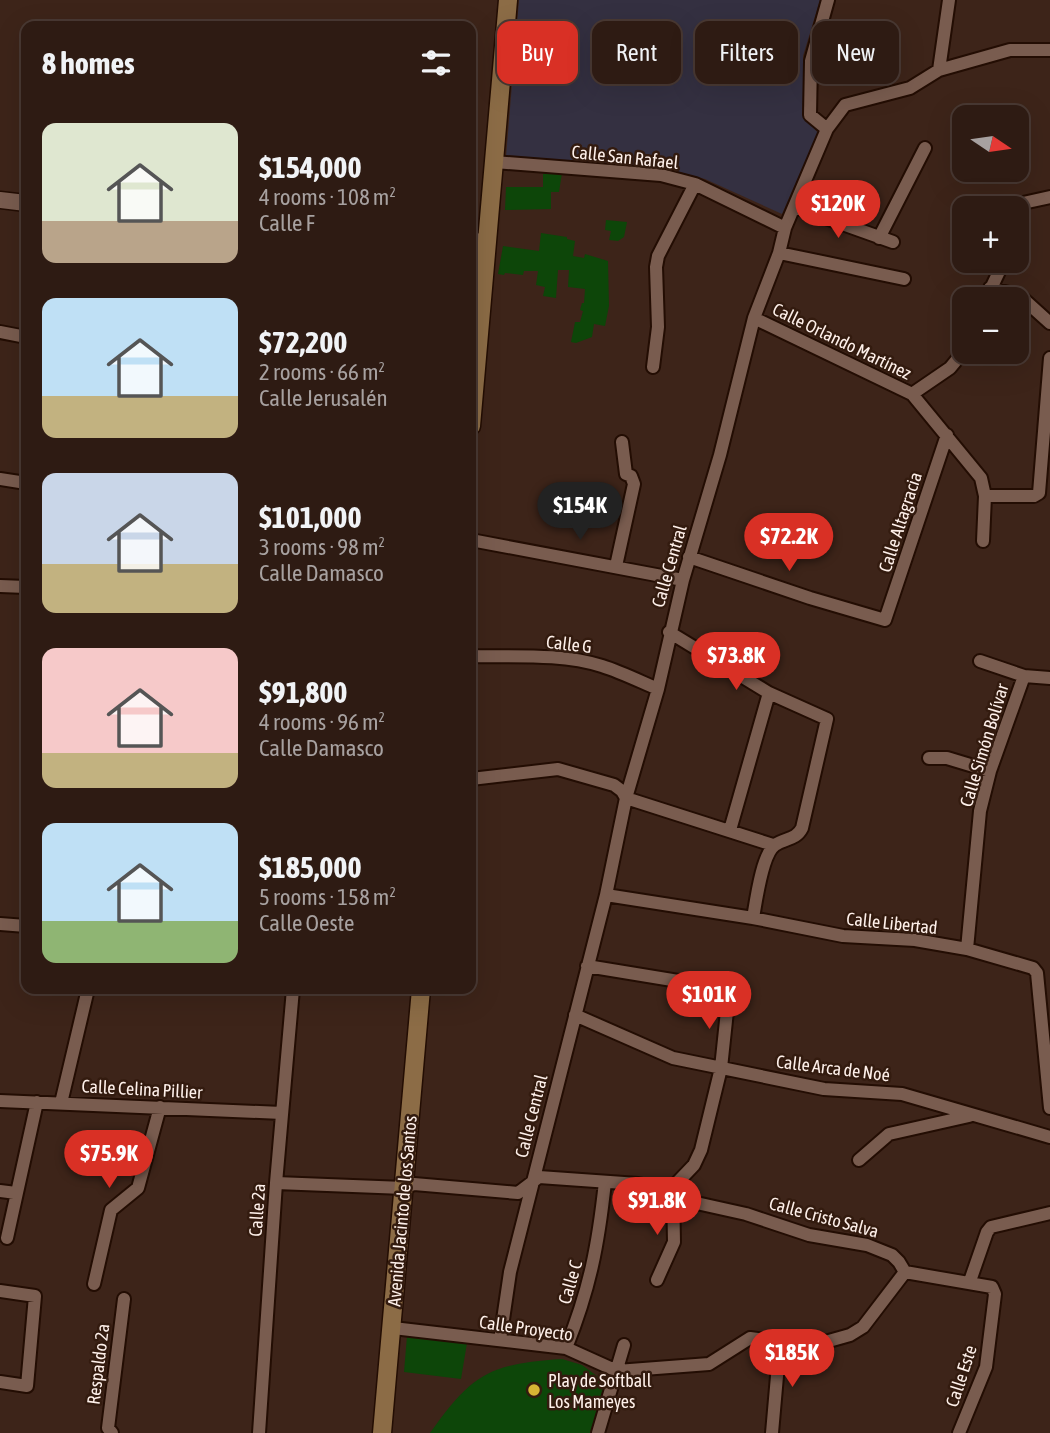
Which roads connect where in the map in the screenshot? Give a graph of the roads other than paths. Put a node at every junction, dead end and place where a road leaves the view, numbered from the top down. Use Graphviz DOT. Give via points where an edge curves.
graph roads {
  1 [pos="508,0"];
  2 [pos="828,0"];
  3 [pos="948,0"];
  4 [pos="1050,50"];
  5 [pos="939,70"];
  6 [pos="827,129"];
  7 [pos="925,148"];
  8 [pos="494,162"];
  9 [pos="695,184"];
  10 [pos="1050,197"];
  11 [pos="0,200"];
  12 [pos="21,202"];
  13 [pos="1029,202"];
  14 [pos="795,206"];
  15 [pos="785,228"];
  16 [pos="879,238"];
  17 [pos="479,242"];
  18 [pos="893,242"];
  19 [pos="779,253"];
  20 [pos="904,279"];
  21 [pos="1029,304"];
  22 [pos="476,311"];
  23 [pos="754,318"];
  24 [pos="1050,323"];
  25 [pos="0,332"];
  26 [pos="21,336"];
  27 [pos="1050,358"];
  28 [pos="953,364"];
  29 [pos="653,368"];
  30 [pos="912,394"];
  31 [pos="947,435"];
  32 [pos="622,442"];
  33 [pos="0,479"];
  34 [pos="21,482"];
  35 [pos="985,496"];
  36 [pos="476,541"];
  37 [pos="983,541"];
  38 [pos="689,556"];
  39 [pos="616,566"];
  40 [pos="683,580"];
  41 [pos="0,586"];
  42 [pos="21,587"];
  43 [pos="670,632"];
  44 [pos="476,656"];
  45 [pos="980,660"];
  46 [pos="1024,676"];
  47 [pos="1050,678"];
  48 [pos="658,689"];
  49 [pos="769,693"];
  50 [pos="929,758"];
  51 [pos="990,771"];
  52 [pos="476,778"];
  53 [pos="626,798"];
  54 [pos="730,830"];
  55 [pos="774,845"];
  56 [pos="606,895"];
  57 [pos="753,918"];
  58 [pos="0,924"];
  59 [pos="21,926"];
  60 [pos="967,949"];
  61 [pos="587,966"];
  62 [pos="87,994"];
  63 [pos="293,994"];
  64 [pos="421,994"];
  65 [pos="575,1015"];
  66 [pos="721,1068"];
  67 [pos="0,1101"];
  68 [pos="37,1102"];
  69 [pos="61,1103"];
  70 [pos="160,1107"];
  71 [pos="1050,1108"];
  72 [pos="282,1113"];
  73 [pos="973,1115"];
  74 [pos="1050,1137"];
  75 [pos="859,1160"];
  76 [pos="533,1181"];
  77 [pos="605,1182"];
  78 [pos="276,1183"];
  79 [pos="404,1188"];
  80 [pos="0,1191"];
  81 [pos="673,1192"];
  82 [pos="16,1193"];
  83 [pos="1050,1213"];
  84 [pos="7,1238"];
  85 [pos="905,1272"];
  86 [pos="657,1280"];
  87 [pos="970,1281"];
  88 [pos="94,1284"];
  89 [pos="0,1291"];
  90 [pos="124,1299"];
  91 [pos="393,1328"];
  92 [pos="500,1340"];
  93 [pos="780,1342"];
  94 [pos="624,1345"];
  95 [pos="566,1348"];
  96 [pos="617,1371"];
  97 [pos="0,1382"];
  98 [pos="112,1433"];
  99 [pos="259,1433"];
  100 [pos="382,1433"];
  101 [pos="598,1433"];
  102 [pos="772,1433"];
  103 [pos="959,1433"];
  1 -- 8 [label="main road"];
  2 -- 6 [label="street" via="811,61 810,115"];
  3 -- 5 [label="street"];
  4 -- 5 [label="street, Calle Central" via="1010,50"];
  5 -- 6 [label="street, Calle Central" via="910,88 845,105"];
  6 -- 14 [label="street, Calle Central"];
  7 -- 16 [label="street"];
  8 -- 9 [label="street, Calle San Rafael" via="661,175"];
  8 -- 17 [label="main road"];
  9 -- 15 [label="street, Calle San Rafael"];
  9 -- 29 [label="street" via="656,267 658,327"];
  10 -- 13 [label="street"];
  11 -- 12 [label="street"];
  14 -- 15 [label="street, Calle Central"];
  14 -- 16 [label="street"];
  15 -- 19 [label="street, Calle Central"];
  16 -- 18 [label="street"];
  17 -- 22 [label="main road"];
  19 -- 20 [label="street"];
  19 -- 23 [label="street, Calle Central"];
  21 -- 24 [label="street"];
  23 -- 30 [label="street, Calle Orlando Martínez"];
  23 -- 38 [label="street, Calle Central"];
  25 -- 26 [label="street"];
  27 -- 35 [label="street" via="1039,492 1034,496"];
  28 -- 30 [label="street"];
  30 -- 31 [label="street, Calle Orlando Martínez"];
  31 -- 35 [label="street, Calle Orlando Martínez" via="976,471"];
  31 -- 38 [label="street, Calle Altagracia" via="885,620"];
  32 -- 39 [label="street" via="626,474 634,484"];
  33 -- 34 [label="street"];
  35 -- 37 [label="street, Calle Orlando Martínez"];
  36 -- 39 [label="street"];
  38 -- 40 [label="street, Calle Central"];
  39 -- 40 [label="street"];
  40 -- 43 [label="street, Calle Central"];
  41 -- 42 [label="street"];
  43 -- 48 [label="street, Calle Central"];
  43 -- 49 [label="street"];
  44 -- 48 [label="street, Calle G" via="590,663"];
  45 -- 46 [label="street"];
  46 -- 47 [label="street"];
  46 -- 51 [label="street, Calle Simón Bolívar"];
  48 -- 53 [label="street, Calle Central"];
  49 -- 54 [label="street"];
  49 -- 55 [label="street" via="827,719 800,832"];
  50 -- 51 [label="street" via="947,758"];
  51 -- 60 [label="street, Calle Simón Bolívar" via="979,818"];
  52 -- 53 [label="street" via="560,769 614,785"];
  53 -- 54 [label="street"];
  53 -- 56 [label="street, Calle Central"];
  54 -- 55 [label="street"];
  55 -- 57 [label="street" via="766,856"];
  56 -- 57 [label="street, Calle Libertad"];
  56 -- 61 [label="street, Calle Central"];
  57 -- 60 [label="street, Calle Libertad" via="843,936 915,940"];
  58 -- 59 [label="street"];
  60 -- 71 [label="street, Calle Libertad" via="1036,971"];
  61 -- 65 [label="street, Calle Central"];
  61 -- 66 [label="street" via="728,989"];
  62 -- 69 [label="street"];
  63 -- 72 [label="street, Calle 2a"];
  64 -- 79 [label="main road, Avenida Jacinto de los Santos"];
  65 -- 66 [label="street, Calle Arca de Noé" via="661,1054"];
  65 -- 76 [label="street, Calle Central"];
  66 -- 73 [label="street, Calle Arca de Noé" via="824,1088 902,1094"];
  66 -- 81 [label="street" via="699,1155"];
  67 -- 68 [label="street, Calle Celina Pillier"];
  68 -- 69 [label="street, Calle Celina Pillier"];
  68 -- 82 [label="street"];
  69 -- 70 [label="street, Calle Celina Pillier"];
  70 -- 72 [label="street, Calle Celina Pillier"];
  70 -- 88 [label="street" via="138,1188 111,1210"];
  72 -- 78 [label="street, Calle 2a"];
  73 -- 74 [label="street, Calle Arca de Noé"];
  73 -- 75 [label="street" via="891,1133"];
  76 -- 77 [label="street, Calle Cristo Salva" via="540,1177"];
  76 -- 79 [label="street, Calle Cristo Salva" via="518,1193 414,1184"];
  76 -- 92 [label="street, Calle Central" via="510,1272"];
  77 -- 81 [label="street, Calle Cristo Salva"];
  77 -- 95 [label="street, Calle C" via="591,1276"];
  78 -- 79 [label="street, Calle Cristo Salva"];
  78 -- 99 [label="street, Calle 2a"];
  79 -- 91 [label="main road, Avenida Jacinto de los Santos"];
  80 -- 82 [label="street"];
  81 -- 85 [label="street, Calle Cristo Salva" via="809,1235 867,1245 892,1255"];
  81 -- 86 [label="street" via="674,1242"];
  82 -- 84 [label="street"];
  83 -- 87 [label="street" via="993,1225"];
  85 -- 87 [label="street"];
  85 -- 93 [label="street, Calle Proyecto" via="858,1331 811,1346"];
  87 -- 103 [label="street, Calle Este" via="993,1288 995,1294 986,1367"];
  89 -- 97 [label="street" via="35,1296 27,1386"];
  90 -- 98 [label="street, Respaldo 2a" via="108,1428"];
  91 -- 92 [label="street, Calle Proyecto"];
  91 -- 100 [label="main road, Avenida Jacinto de los Santos"];
  92 -- 95 [label="street, Calle Proyecto"];
  93 -- 96 [label="street, Calle Proyecto" via="749,1338 709,1364"];
  93 -- 102 [label="street"];
  94 -- 96 [label="street"];
  95 -- 96 [label="street, Calle Proyecto"];
  96 -- 101 [label="street"];
}
